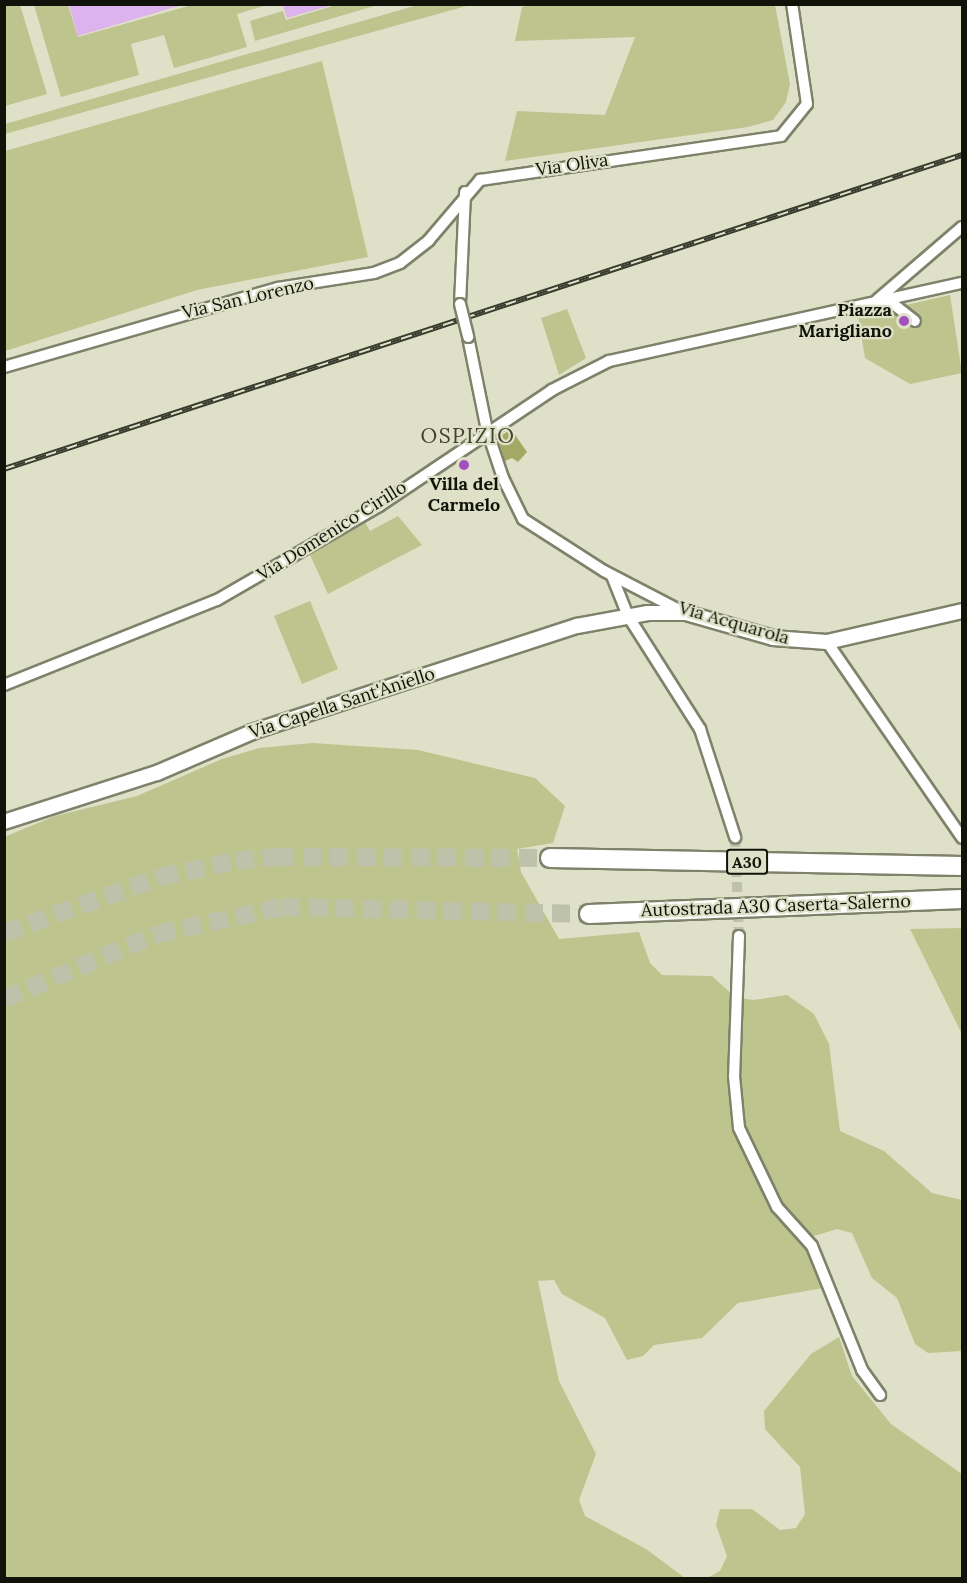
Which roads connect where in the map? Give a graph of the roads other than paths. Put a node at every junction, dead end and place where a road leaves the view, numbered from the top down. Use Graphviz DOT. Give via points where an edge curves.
graph roads {
  1 [pos="792,4"];
  2 [pos="465,192"];
  3 [pos="963,227"];
  4 [pos="963,283"];
  5 [pos="888,300"];
  6 [pos="874,303"];
  7 [pos="915,321"];
  8 [pos="4,367"];
  9 [pos="487,430"];
  10 [pos="612,576"];
  11 [pos="963,611"];
  12 [pos="686,613"];
  13 [pos="628,616"];
  14 [pos="827,642"];
  15 [pos="4,685"];
  16 [pos="4,822"];
  17 [pos="735,837"];
  18 [pos="963,838"];
  19 [pos="550,858"];
  20 [pos="963,866"];
  21 [pos="957,899"];
  22 [pos="589,914"];
  23 [pos="739,936"];
  24 [pos="880,1395"];
  1 -- 2 [label="street, Via Oliva" via="807,104 781,136 500,175 480,180"];
  2 -- 8 [label="street, Via San Lorenzo" via="429,240 400,263 374,273 278,288"];
  2 -- 9 [label="street, bridge" via="460,304"];
  3 -- 6 [label="street"];
  4 -- 5 [label="street, Via Domenico Cirillo"];
  5 -- 6 [label="street, Via Domenico Cirillo"];
  5 -- 7 [label="street"];
  6 -- 9 [label="street, Via Domenico Cirillo" via="609,361"];
  9 -- 10 [label="street, Via Acquarola" via="503,478 523,519"];
  9 -- 15 [label="street, Via Domenico Cirillo" via="380,506 217,600"];
  10 -- 12 [label="street, Via Acquarola"];
  10 -- 13 [label="street"];
  11 -- 14 [label="main road, Via Acquarola"];
  12 -- 13 [label="main road, Via Capella Sant'Aniello"];
  12 -- 14 [label="main road, Via Acquarola" via="773,638"];
  13 -- 16 [label="main road, Via Capella Sant'Aniello" via="577,626 335,704 252,732 157,773"];
  13 -- 17 [label="street" via="700,729"];
  14 -- 18 [label="street"];
  19 -- 20 [label="highway, Autostrada A30 Caserta-Salerno / A30"];
  21 -- 22 [label="highway, Autostrada A30 Caserta-Salerno"];
  23 -- 24 [label="street" via="734,1076 739,1128 757,1174 777,1207 812,1245 862,1370"];
}
